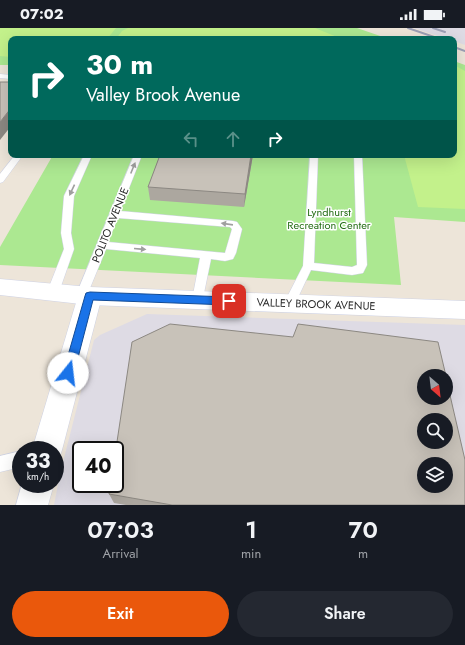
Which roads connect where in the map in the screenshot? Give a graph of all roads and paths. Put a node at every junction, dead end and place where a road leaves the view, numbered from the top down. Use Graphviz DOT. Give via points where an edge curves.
graph roads {
  1 [pos="17,158"];
  2 [pos="87,158"];
  3 [pos="137,158"];
  4 [pos="314,158"];
  5 [pos="358,158"];
  6 [pos="0,180"];
  7 [pos="114,214"];
  8 [pos="102,246"];
  9 [pos="206,255"];
  10 [pos="308,266"];
  11 [pos="0,287"];
  12 [pos="53,292"];
  13 [pos="86,296"];
  14 [pos="198,300"];
  15 [pos="290,303"];
  16 [pos="465,310"];
  17 [pos="49,441"];
  18 [pos="12,461"];
  19 [pos="0,464"];
  20 [pos="35,493"];
  21 [pos="32,505"];
  1 -- 6 [label="lane"];
  2 -- 12 [label="lane, one-way" via="69,196 66,232 69,249"];
  7 -- 3 [label="lane, POLITO AVENUE, one-way"];
  4 -- 10 [label="lane"];
  5 -- 10 [label="lane" via="362,265 359,270 352,272"];
  7 -- 8 [label="lane, POLITO AVENUE"];
  9 -- 7 [label="lane, one-way" via="229,256 236,226"];
  8 -- 9 [label="lane, one-way"];
  8 -- 13 [label="lane, POLITO AVENUE"];
  9 -- 14 [label="lane"];
  10 -- 15 [label="lane"];
  11 -- 12 [label="street, VALLEY BROOK AVENUE"];
  12 -- 13 [label="street, VALLEY BROOK AVENUE"];
  13 -- 14 [label="street, VALLEY BROOK AVENUE"];
  13 -- 17 [label="street, POLITO AVENUE"];
  14 -- 15 [label="street, VALLEY BROOK AVENUE"];
  15 -- 16 [label="street, VALLEY BROOK AVENUE"];
  18 -- 19 [label="lane"];
  20 -- 21 [label="street"];
}
